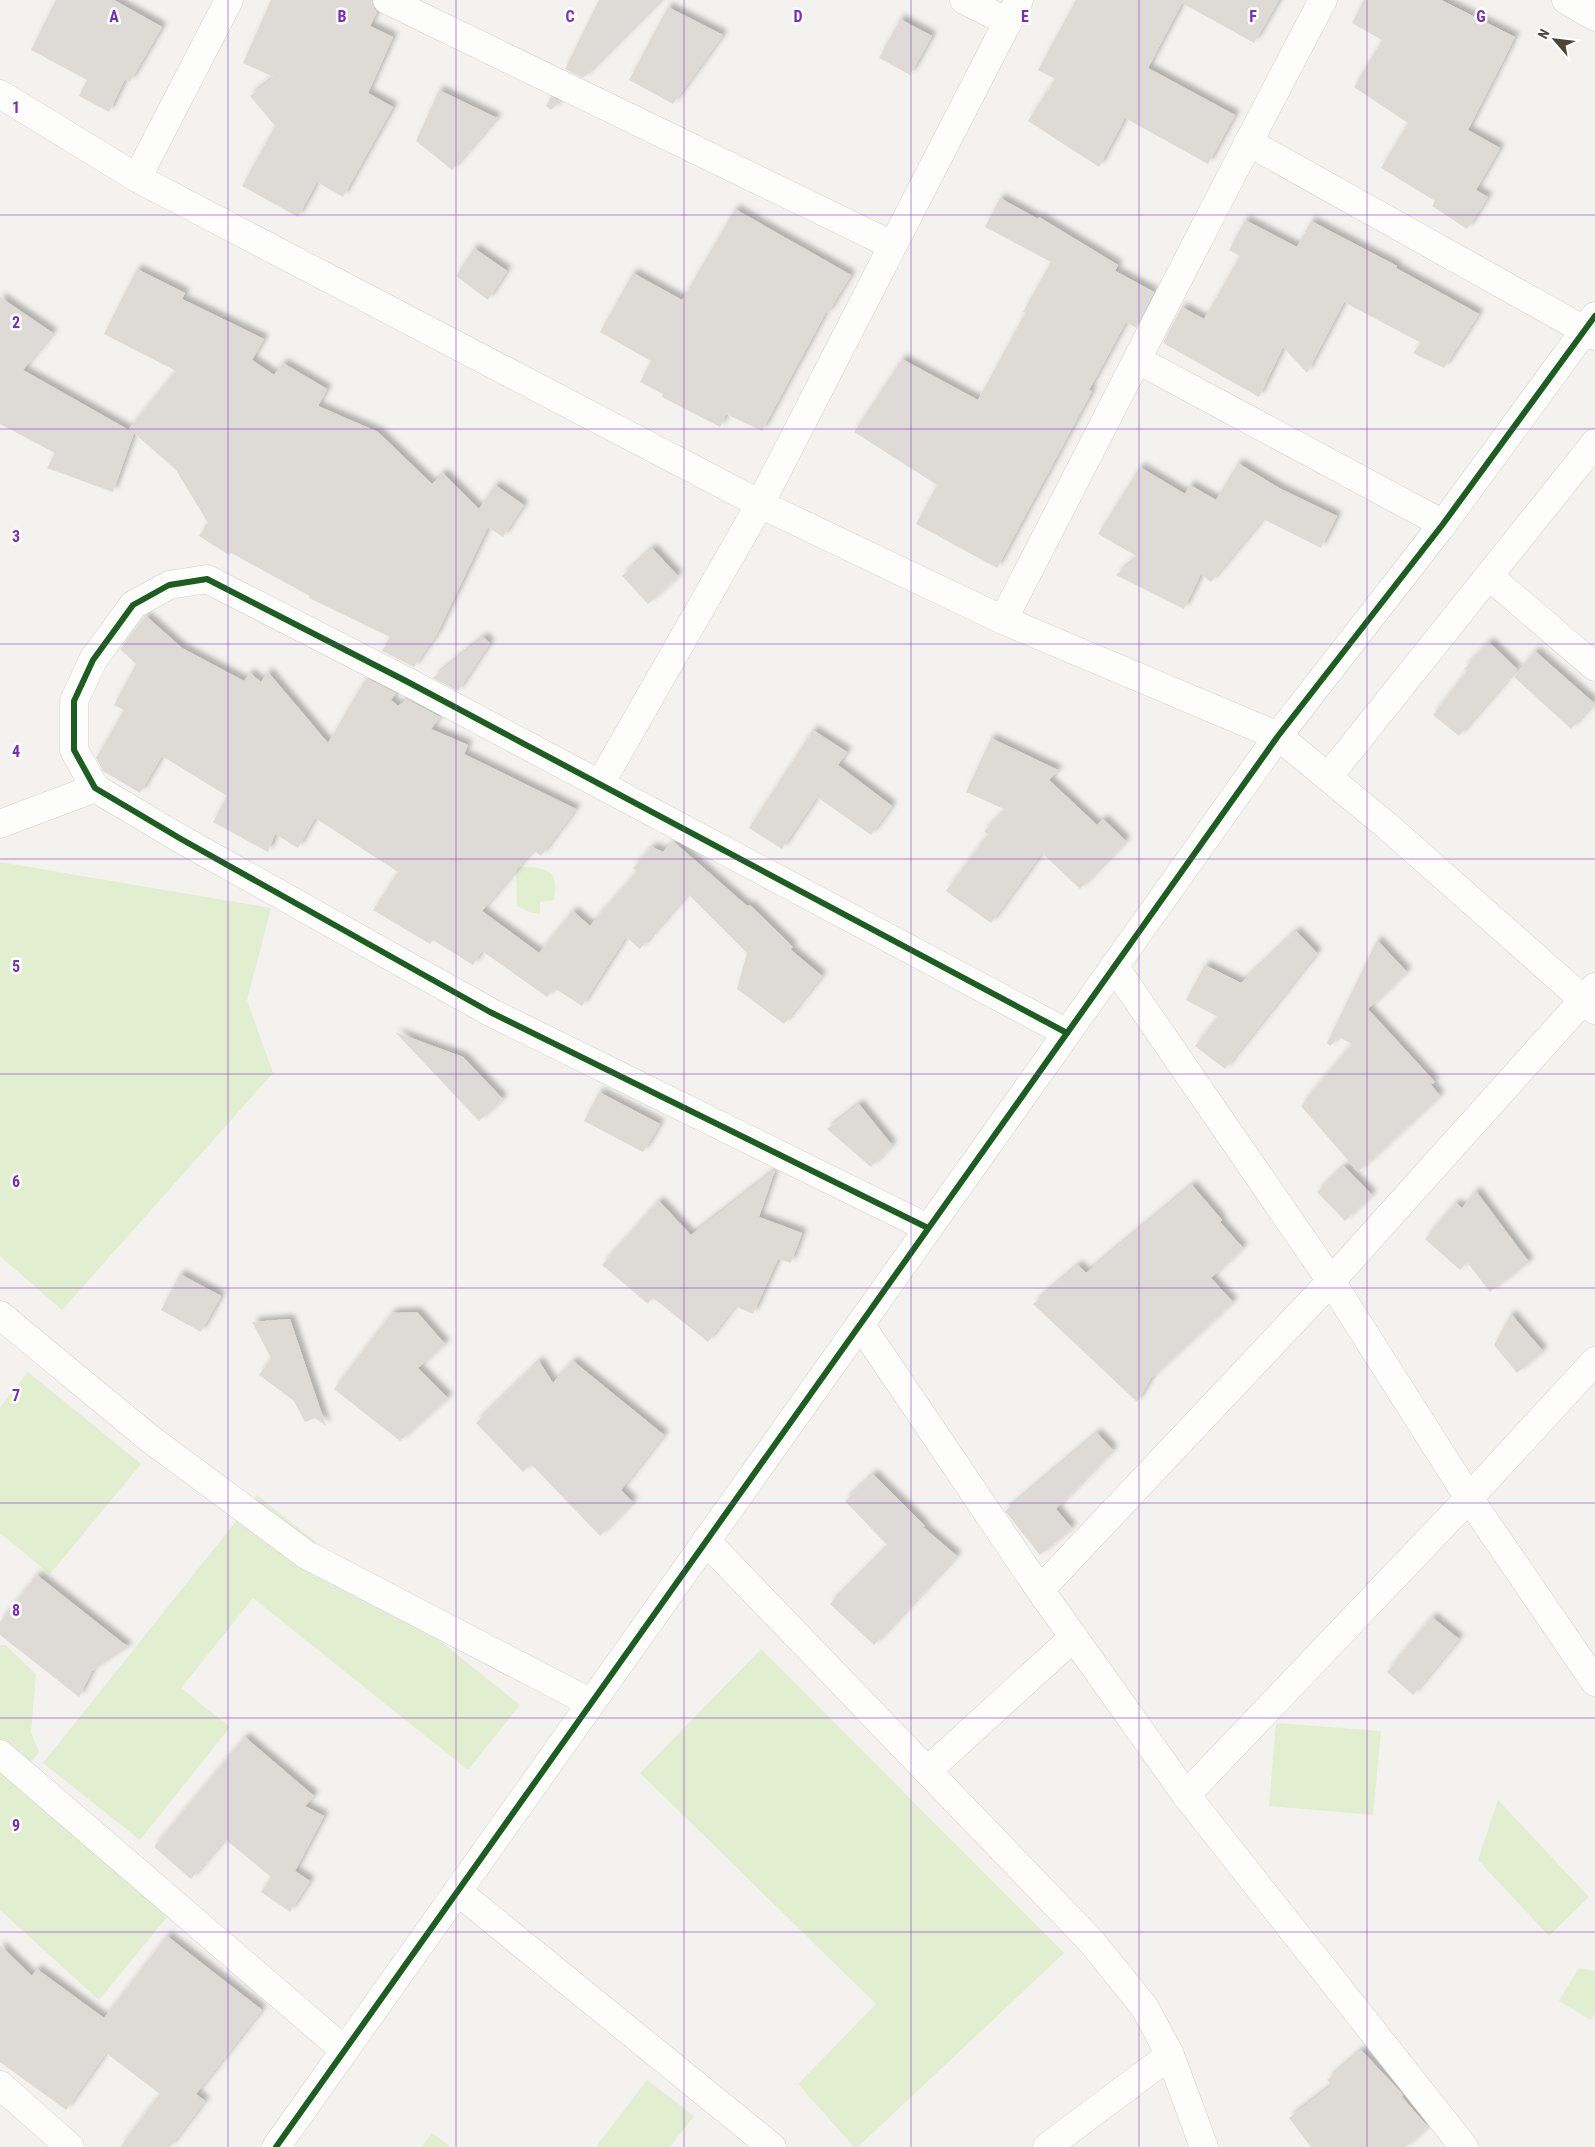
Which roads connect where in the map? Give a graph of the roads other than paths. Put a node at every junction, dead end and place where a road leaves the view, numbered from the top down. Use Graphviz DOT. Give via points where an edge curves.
graph roads {
  1 [pos="229,0"];
  2 [pos="387,0"];
  3 [pos="964,0"];
  4 [pos="1323,0"];
  5 [pos="1566,0"];
  6 [pos="1014,11"];
  7 [pos="1595,17"];
  8 [pos="0,94"];
  9 [pos="1248,142"];
  10 [pos="137,178"];
  11 [pos="892,245"];
  12 [pos="1592,327"];
  13 [pos="1138,360"];
  14 [pos="1595,443"];
  15 [pos="760,504"];
  16 [pos="1443,524"];
  17 [pos="1489,576"];
  18 [pos="1003,620"];
  19 [pos="1595,667"];
  20 [pos="1278,736"];
  21 [pos="1328,777"];
  22 [pos="600,784"];
  23 [pos="95,788"];
  24 [pos="0,824"];
  25 [pos="1114,966"];
  26 [pos="1591,999"];
  27 [pos="1067,1033"];
  28 [pos="928,1228"];
  29 [pos="1331,1281"];
  30 [pos="0,1315"];
  31 [pos="860,1324"];
  32 [pos="1595,1361"];
  33 [pos="1469,1498"];
  34 [pos="706,1541"];
  35 [pos="1040,1590"];
  36 [pos="1074,1637"];
  37 [pos="1595,1682"];
  38 [pos="590,1703"];
  39 [pos="0,1754"];
  40 [pos="927,1771"];
  41 [pos="1186,1795"];
  42 [pos="457,1891"];
  43 [pos="344,2050"];
  44 [pos="1170,2055"];
  45 [pos="0,2085"];
  46 [pos="70,2147"];
  47 [pos="276,2147"];
  48 [pos="772,2147"];
  49 [pos="1047,2147"];
  50 [pos="1204,2147"];
  51 [pos="1464,2147"];
  1 -- 10 [label="street"];
  2 -- 11 [label="street"];
  3 -- 6 [label="street"];
  4 -- 9 [label="street"];
  5 -- 7 [label="street"];
  6 -- 11 [label="street"];
  8 -- 10 [label="street"];
  9 -- 12 [label="street"];
  9 -- 13 [label="street"];
  10 -- 15 [label="street"];
  11 -- 15 [label="street"];
  12 -- 16 [label="street"];
  13 -- 16 [label="street"];
  13 -- 18 [label="street"];
  14 -- 17 [label="street"];
  15 -- 18 [label="street"];
  15 -- 22 [label="street"];
  16 -- 20 [label="street"];
  17 -- 19 [label="street"];
  17 -- 21 [label="street"];
  18 -- 20 [label="street"];
  20 -- 21 [label="street"];
  20 -- 25 [label="street"];
  21 -- 26 [label="street"];
  22 -- 23 [label="street" via="208,579 169,585 134,605 93,660 74,700 74,750"];
  22 -- 27 [label="street"];
  23 -- 24 [label="street"];
  23 -- 28 [label="street" via="490,1012"];
  25 -- 27 [label="street"];
  25 -- 29 [label="street"];
  26 -- 29 [label="street"];
  27 -- 28 [label="street"];
  28 -- 31 [label="street"];
  29 -- 33 [label="street"];
  29 -- 35 [label="street"];
  30 -- 38 [label="street" via="149,1438 305,1554"];
  31 -- 34 [label="street"];
  31 -- 35 [label="street"];
  32 -- 33 [label="street"];
  33 -- 37 [label="street"];
  33 -- 41 [label="street"];
  34 -- 38 [label="street"];
  34 -- 40 [label="street"];
  35 -- 36 [label="street"];
  36 -- 40 [label="street"];
  36 -- 41 [label="street"];
  38 -- 42 [label="street"];
  39 -- 43 [label="street"];
  40 -- 44 [label="street" via="1091,1941 1145,2008"];
  41 -- 51 [label="street"];
  42 -- 43 [label="street"];
  42 -- 48 [label="street"];
  43 -- 47 [label="street"];
  44 -- 49 [label="street"];
  44 -- 50 [label="street"];
  45 -- 46 [label="street"];
}
